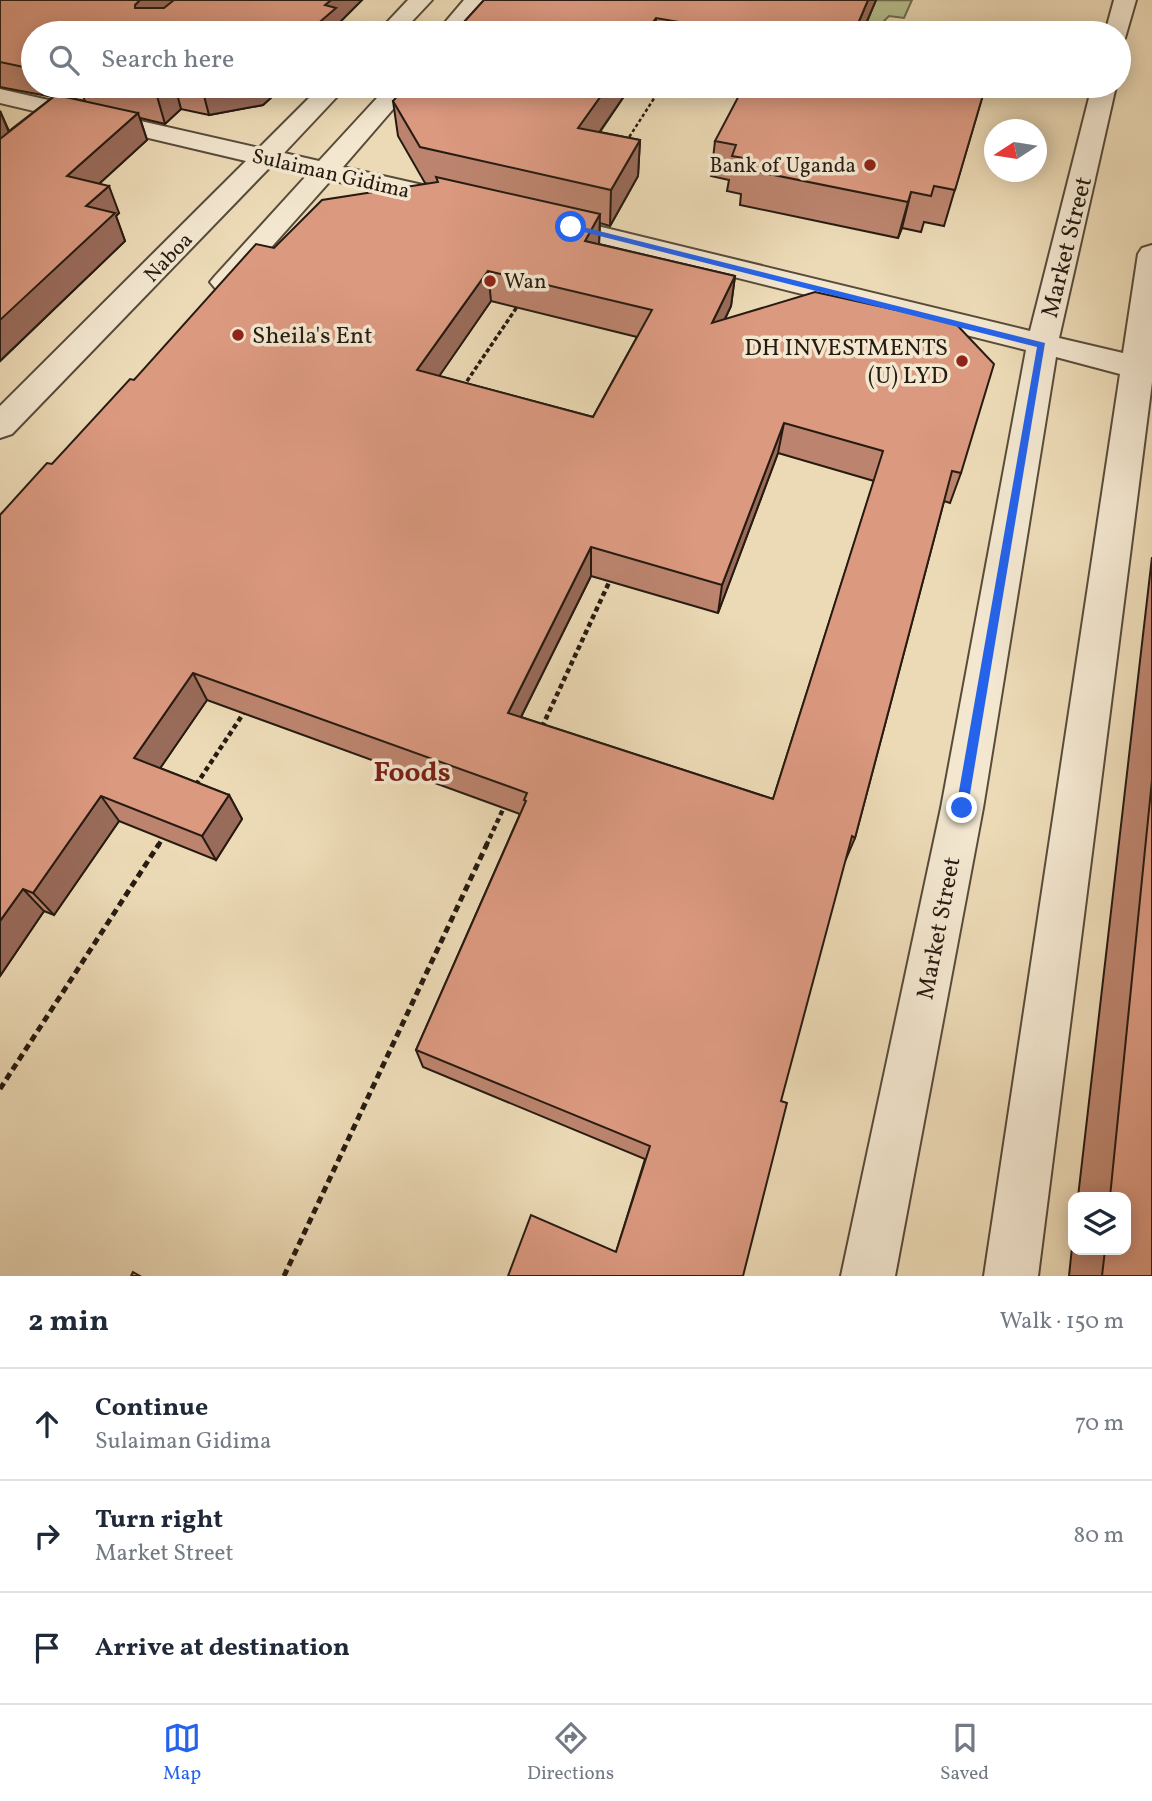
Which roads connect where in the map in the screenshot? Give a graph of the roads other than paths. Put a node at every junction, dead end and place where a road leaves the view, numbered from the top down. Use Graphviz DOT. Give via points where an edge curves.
graph roads {
  1 [pos="421,0"];
  2 [pos="476,0"];
  3 [pos="1125,0"];
  4 [pos="400,21"];
  5 [pos="458,21"];
  6 [pos="1120,21"];
  7 [pos="0,96"];
  8 [pos="77,98"];
  9 [pos="323,98"];
  10 [pos="390,98"];
  11 [pos="1101,98"];
  12 [pos="51,119"];
  13 [pos="263,158"];
  14 [pos="325,172"];
  15 [pos="475,205"];
  16 [pos="516,215"];
  17 [pos="1152,254"];
  18 [pos="204,304"];
  19 [pos="1042,345"];
  20 [pos="1143,369"];
  21 [pos="0,426"];
  22 [pos="868,1276"];
  23 [pos="1011,1276"];
  1 -- 4 [label="street"];
  2 -- 5 [label="street"];
  3 -- 6 [label="street"];
  7 -- 12 [label="street, Sulaiman Gidima"];
  8 -- 12 [label="street"];
  9 -- 13 [label="street, Naboa"];
  10 -- 14 [label="street"];
  11 -- 19 [label="street, Market Street"];
  12 -- 13 [label="street, Sulaiman Gidima"];
  13 -- 14 [label="street, Sulaiman Gidima"];
  13 -- 21 [label="street, Naboa"];
  14 -- 15 [label="street, Sulaiman Gidima"];
  14 -- 18 [label="street"];
  16 -- 19 [label="street"];
  17 -- 20 [label="street"];
  19 -- 20 [label="street"];
  19 -- 22 [label="street, Market Street" via="962,808"];
  20 -- 23 [label="street"];
}
